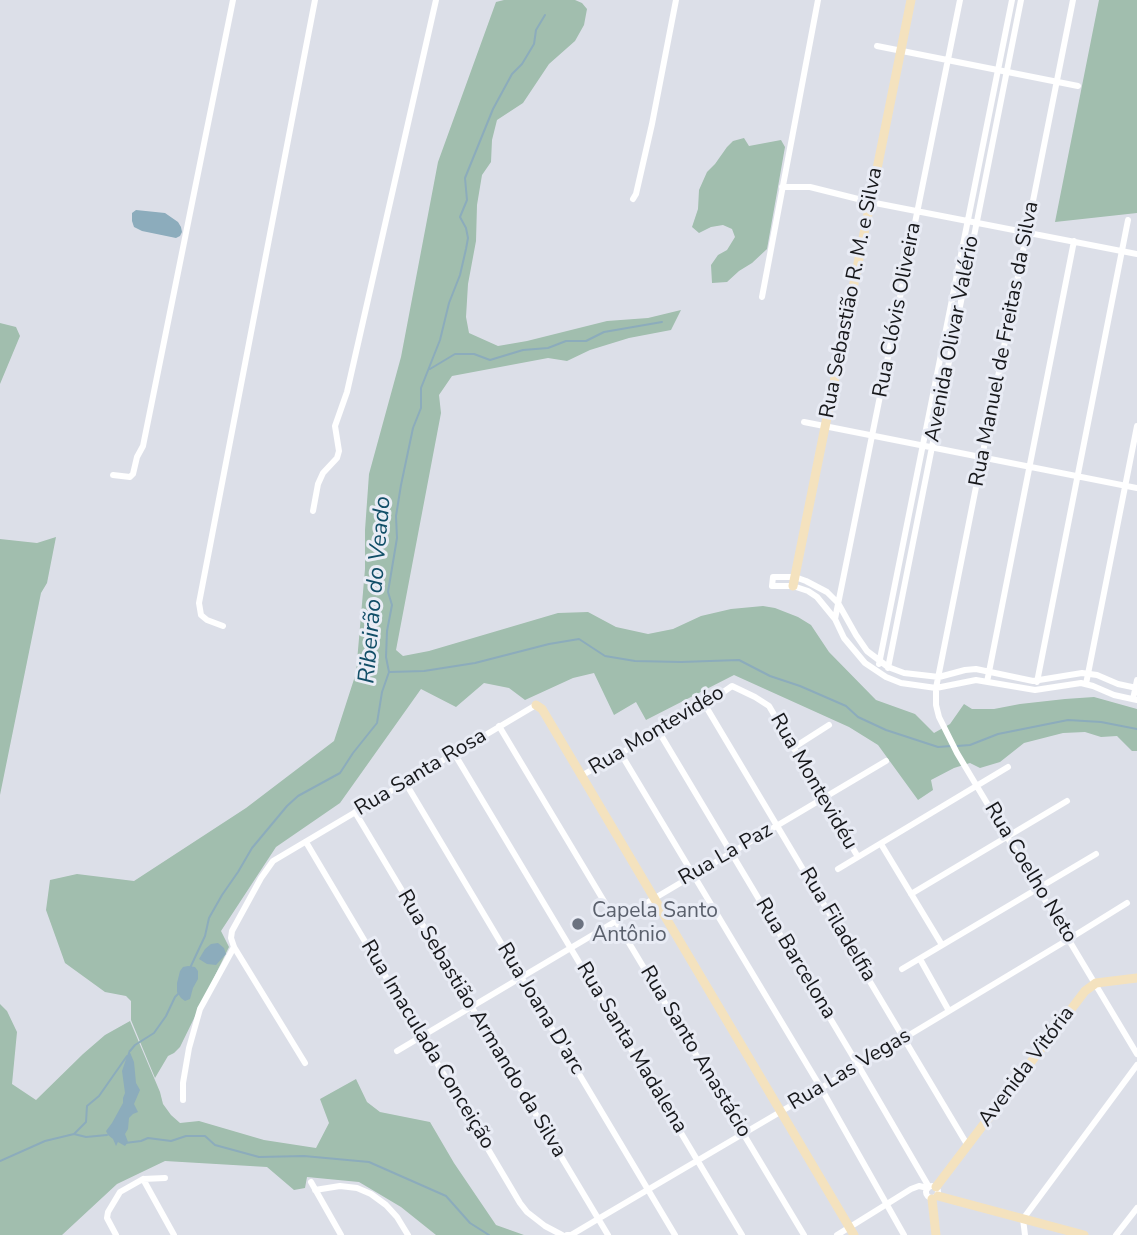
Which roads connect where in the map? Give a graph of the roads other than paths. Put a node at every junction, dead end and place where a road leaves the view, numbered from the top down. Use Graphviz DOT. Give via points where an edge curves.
graph roads {
  1 [pos="233,0"];
  2 [pos="315,0"];
  3 [pos="436,0"];
  4 [pos="676,0"];
  5 [pos="818,0"];
  6 [pos="911,0"];
  7 [pos="960,0"];
  8 [pos="1012,0"];
  9 [pos="1021,0"];
  10 [pos="1073,0"];
  11 [pos="877,46"];
  12 [pos="901,51"];
  13 [pos="948,61"];
  14 [pos="998,71"];
  15 [pos="1007,72"];
  16 [pos="1057,82"];
  17 [pos="1078,86"];
  18 [pos="782,187"];
  19 [pos="633,199"];
  20 [pos="870,202"];
  21 [pos="918,211"];
  22 [pos="967,220"];
  23 [pos="1128,220"];
  24 [pos="977,222"];
  25 [pos="1028,232"];
  26 [pos="1074,241"];
  27 [pos="1122,251"];
  28 [pos="1137,254"];
  29 [pos="762,297"];
  30 [pos="804,422"];
  31 [pos="825,426"];
  32 [pos="1137,426"];
  33 [pos="872,436"];
  34 [pos="923,444"];
  35 [pos="932,447"];
  36 [pos="982,457"];
  37 [pos="1029,466"];
  38 [pos="113,475"];
  39 [pos="1078,476"];
  40 [pos="1125,485"];
  41 [pos="1137,488"];
  42 [pos="313,512"];
  43 [pos="794,581"];
  44 [pos="772,586"];
  45 [pos="838,603"];
  46 [pos="835,619"];
  47 [pos="223,626"];
  48 [pos="879,661"];
  49 [pos="888,667"];
  50 [pos="877,672"];
  51 [pos="989,672"];
  52 [pos="1088,673"];
  53 [pos="886,677"];
  54 [pos="939,677"];
  55 [pos="1137,680"];
  56 [pos="1037,681"];
  57 [pos="987,682"];
  58 [pos="1086,684"];
  59 [pos="732,686"];
  60 [pos="936,688"];
  61 [pos="1136,688"];
  62 [pos="1035,690"];
  63 [pos="1135,699"];
  64 [pos="536,705"];
  65 [pos="705,705"];
  66 [pos="829,725"];
  67 [pos="499,726"];
  68 [pos="659,732"];
  69 [pos="793,748"];
  70 [pos="454,753"];
  71 [pos="621,754"];
  72 [pos="886,761"];
  73 [pos="1008,767"];
  74 [pos="582,776"];
  75 [pos="405,782"];
  76 [pos="977,785"];
  77 [pos="822,799"];
  78 [pos="1067,801"];
  79 [pos="355,812"];
  80 [pos="778,825"];
  81 [pos="1006,836"];
  82 [pos="306,842"];
  83 [pos="881,844"];
  84 [pos="732,852"];
  85 [pos="1096,854"];
  86 [pos="858,857"];
  87 [pos="838,869"];
  88 [pos="694,874"];
  89 [pos="1038,889"];
  90 [pos="911,894"];
  91 [pos="655,897"];
  92 [pos="1127,903"];
  93 [pos="616,920"];
  94 [pos="1069,939"];
  95 [pos="942,946"];
  96 [pos="234,947"];
  97 [pos="571,948"];
  98 [pos="920,959"];
  99 [pos="902,969"];
  100 [pos="522,978"];
  101 [pos="1137,978"];
  102 [pos="1096,983"];
  103 [pos="472,1008"];
  104 [pos="949,1011"];
  105 [pos="423,1037"];
  106 [pos="904,1038"];
  107 [pos="397,1051"];
  108 [pos="1137,1054"];
  109 [pos="305,1063"];
  110 [pos="858,1065"];
  111 [pos="1137,1065"];
  112 [pos="821,1088"];
  113 [pos="183,1100"];
  114 [pos="780,1111"];
  115 [pos="743,1133"];
  116 [pos="968,1146"];
  117 [pos="698,1160"];
  118 [pos="165,1178"];
  119 [pos="143,1179"];
  120 [pos="310,1182"];
  121 [pos="315,1190"];
  122 [pos="648,1190"];
  123 [pos="931,1192"];
  124 [pos="887,1204"];
  125 [pos="1137,1208"];
  126 [pos="598,1219"];
  127 [pos="1023,1219"];
  128 [pos="852,1231"];
  129 [pos="116,1235"];
  130 [pos="174,1235"];
  131 [pos="341,1235"];
  132 [pos="408,1235"];
  133 [pos="562,1235"];
  134 [pos="569,1235"];
  135 [pos="608,1235"];
  136 [pos="675,1235"];
  137 [pos="742,1235"];
  138 [pos="804,1235"];
  139 [pos="837,1235"];
  140 [pos="904,1235"];
  141 [pos="936,1235"];
  142 [pos="1025,1235"];
  143 [pos="1084,1235"];
  144 [pos="1116,1235"];
  1 -- 38 [label="street" via="143,446 130,477"];
  2 -- 47 [label="street" via="199,603 206,620"];
  3 -- 42 [label="street" via="347,392 335,426 339,451 318,484"];
  4 -- 19 [label="street"];
  5 -- 18 [label="street"];
  6 -- 12 [label="street, Rua Sebastião R. M. e Silva"];
  7 -- 13 [label="street, Rua Clóvis Oliveira"];
  8 -- 14 [label="street"];
  9 -- 15 [label="street, Avenida Olivar Valério"];
  10 -- 16 [label="street, Rua Manuel de Freitas da Silva"];
  11 -- 12 [label="street"];
  12 -- 13 [label="street"];
  12 -- 20 [label="street, Rua Sebastião R. M. e Silva"];
  13 -- 14 [label="street"];
  13 -- 21 [label="street, Rua Clóvis Oliveira"];
  14 -- 15 [label="street"];
  14 -- 22 [label="street"];
  15 -- 16 [label="street"];
  15 -- 24 [label="street, Avenida Olivar Valério"];
  16 -- 17 [label="street"];
  16 -- 25 [label="street, Rua Manuel de Freitas da Silva"];
  18 -- 20 [label="street" via="810,187"];
  18 -- 29 [label="street"];
  20 -- 21 [label="street"];
  20 -- 31 [label="street, Rua Sebastião R. M. e Silva"];
  21 -- 22 [label="street"];
  21 -- 33 [label="street, Rua Clóvis Oliveira"];
  22 -- 24 [label="street"];
  22 -- 34 [label="street"];
  23 -- 27 [label="street"];
  24 -- 25 [label="street"];
  24 -- 35 [label="street, Avenida Olivar Valério"];
  25 -- 26 [label="street"];
  25 -- 36 [label="street, Rua Manuel de Freitas da Silva"];
  26 -- 27 [label="street"];
  26 -- 37 [label="street"];
  27 -- 28 [label="street"];
  27 -- 39 [label="street"];
  30 -- 31 [label="street"];
  31 -- 33 [label="street"];
  31 -- 43 [label="street, Rua Sebastião R. M. e Silva"];
  32 -- 40 [label="street"];
  33 -- 34 [label="street"];
  33 -- 45 [label="street, Rua Clóvis Oliveira"];
  34 -- 35 [label="street"];
  34 -- 48 [label="street"];
  35 -- 36 [label="street"];
  35 -- 49 [label="street, Avenida Olivar Valério"];
  36 -- 37 [label="street"];
  36 -- 54 [label="street, Rua Manuel de Freitas da Silva"];
  37 -- 39 [label="street"];
  37 -- 51 [label="street"];
  39 -- 40 [label="street"];
  39 -- 56 [label="street"];
  40 -- 41 [label="street"];
  40 -- 52 [label="street"];
  43 -- 44 [label="street" via="773,577"];
  43 -- 45 [label="street" via="806,580"];
  43 -- 46 [label="street" via="817,597"];
  45 -- 46 [label="street, Rua Clóvis Oliveira"];
  45 -- 48 [label="street" via="867,651"];
  46 -- 50 [label="street" via="844,638"];
  48 -- 49 [label="street"];
  48 -- 50 [label="street"];
  49 -- 53 [label="street, Avenida Olivar Valério"];
  49 -- 54 [label="street"];
  50 -- 53 [label="street"];
  51 -- 54 [label="street" via="970,669"];
  51 -- 56 [label="street"];
  51 -- 57 [label="street"];
  52 -- 56 [label="street"];
  52 -- 58 [label="street"];
  52 -- 61 [label="street"];
  53 -- 60 [label="street"];
  54 -- 60 [label="street, Rua Manuel de Freitas da Silva"];
  55 -- 61 [label="street"];
  56 -- 62 [label="street"];
  57 -- 60 [label="street" via="971,680"];
  57 -- 62 [label="street"];
  58 -- 62 [label="street"];
  58 -- 63 [label="street"];
  59 -- 65 [label="street, Rua Montevidéo"];
  59 -- 69 [label="street, Rua Montevidéu" via="769,706"];
  60 -- 76 [label="street, Rua Coelho Neto" via="939,718"];
  61 -- 63 [label="street"];
  64 -- 67 [label="street, Rua Santa Rosa"];
  64 -- 74 [label="street"];
  65 -- 68 [label="street, Rua Montevidéo"];
  65 -- 80 [label="street, Rua Filadelfia"];
  66 -- 69 [label="street"];
  67 -- 70 [label="street, Rua Santa Rosa"];
  67 -- 93 [label="street, Rua Santo Anastácio"];
  68 -- 71 [label="street, Rua Montevidéo"];
  68 -- 84 [label="street, Rua Barcelona"];
  69 -- 77 [label="street, Rua Montevidéu"];
  70 -- 75 [label="street, Rua Santa Rosa"];
  70 -- 97 [label="street, Rua Santa Madalena"];
  71 -- 74 [label="street, Rua Montevidéo"];
  71 -- 88 [label="street"];
  72 -- 77 [label="street, Rua La Paz"];
  73 -- 76 [label="street"];
  74 -- 91 [label="street"];
  75 -- 79 [label="street, Rua Santa Rosa"];
  75 -- 100 [label="street, Rua Joana D'arc"];
  76 -- 81 [label="street, Rua Coelho Neto"];
  76 -- 83 [label="street"];
  77 -- 80 [label="street, Rua La Paz"];
  77 -- 86 [label="street, Rua Montevidéu"];
  78 -- 81 [label="street"];
  79 -- 82 [label="street, Rua Santa Rosa"];
  79 -- 103 [label="street, Rua Sebastião Armando da Silva"];
  80 -- 84 [label="street, Rua La Paz"];
  80 -- 106 [label="street, Rua Filadelfia"];
  81 -- 89 [label="street, Rua Coelho Neto"];
  81 -- 90 [label="street"];
  82 -- 96 [label="street, Rua Santa Rosa" via="273,861 261,878 232,931"];
  82 -- 105 [label="street, Rua Imaculada Conceição"];
  83 -- 86 [label="street"];
  83 -- 90 [label="street"];
  84 -- 88 [label="street, Rua La Paz"];
  84 -- 110 [label="street, Rua Barcelona"];
  85 -- 89 [label="street"];
  86 -- 87 [label="street"];
  88 -- 91 [label="street, Rua La Paz"];
  88 -- 112 [label="street"];
  89 -- 94 [label="street, Rua Coelho Neto"];
  89 -- 95 [label="street"];
  90 -- 95 [label="street"];
  91 -- 93 [label="street, Rua La Paz"];
  91 -- 114 [label="street"];
  92 -- 94 [label="street, Rua Las Vegas"];
  93 -- 97 [label="street, Rua La Paz"];
  93 -- 115 [label="street, Rua Santo Anastácio"];
  94 -- 102 [label="street, Rua Coelho Neto"];
  94 -- 104 [label="street, Rua Las Vegas"];
  95 -- 98 [label="street"];
  96 -- 109 [label="street"];
  96 -- 113 [label="street, Rua Santa Rosa" via="200,1009 188,1048"];
  97 -- 100 [label="street, Rua La Paz"];
  97 -- 117 [label="street, Rua Santa Madalena"];
  98 -- 99 [label="street"];
  98 -- 104 [label="street"];
  100 -- 103 [label="street, Rua La Paz"];
  100 -- 122 [label="street, Rua Joana D'arc"];
  101 -- 102 [label="street"];
  102 -- 108 [label="street, Rua Coelho Neto"];
  102 -- 116 [label="street, Avenida Vitória" via="1078,998"];
  103 -- 105 [label="street, Rua La Paz"];
  103 -- 126 [label="street, Rua Sebastião Armando da Silva"];
  104 -- 106 [label="street, Rua Las Vegas"];
  105 -- 107 [label="street, Rua La Paz"];
  105 -- 133 [label="street, Rua Imaculada Conceição" via="520,1203"];
  106 -- 110 [label="street, Rua Las Vegas"];
  106 -- 116 [label="street, Rua Filadelfia"];
  110 -- 112 [label="street, Rua Las Vegas"];
  110 -- 123 [label="street, Rua Barcelona"];
  111 -- 127 [label="street"];
  112 -- 114 [label="street, Rua Las Vegas"];
  112 -- 124 [label="street"];
  114 -- 115 [label="street, Rua Las Vegas"];
  114 -- 128 [label="street"];
  115 -- 117 [label="street, Rua Las Vegas"];
  115 -- 138 [label="street, Rua Santo Anastácio"];
  116 -- 123 [label="street, Avenida Vitória"];
  117 -- 122 [label="street, Rua Las Vegas"];
  117 -- 137 [label="street, Rua Santa Madalena"];
  118 -- 119 [label="street"];
  119 -- 129 [label="street" via="120,1192 108,1212"];
  119 -- 130 [label="street"];
  120 -- 121 [label="street"];
  121 -- 131 [label="street"];
  121 -- 132 [label="street" via="340,1186 371,1194 397,1217"];
  122 -- 126 [label="street, Rua Las Vegas"];
  122 -- 136 [label="street, Rua Joana D'arc"];
  123 -- 124 [label="street" via="906,1192"];
  123 -- 127 [label="street"];
  123 -- 141 [label="street"];
  124 -- 128 [label="street"];
  124 -- 140 [label="street"];
  125 -- 144 [label="street"];
  126 -- 134 [label="street, Rua Las Vegas"];
  126 -- 135 [label="street, Rua Sebastião Armando da Silva"];
  127 -- 142 [label="street"];
  127 -- 143 [label="street"];
  128 -- 139 [label="street"];
}
